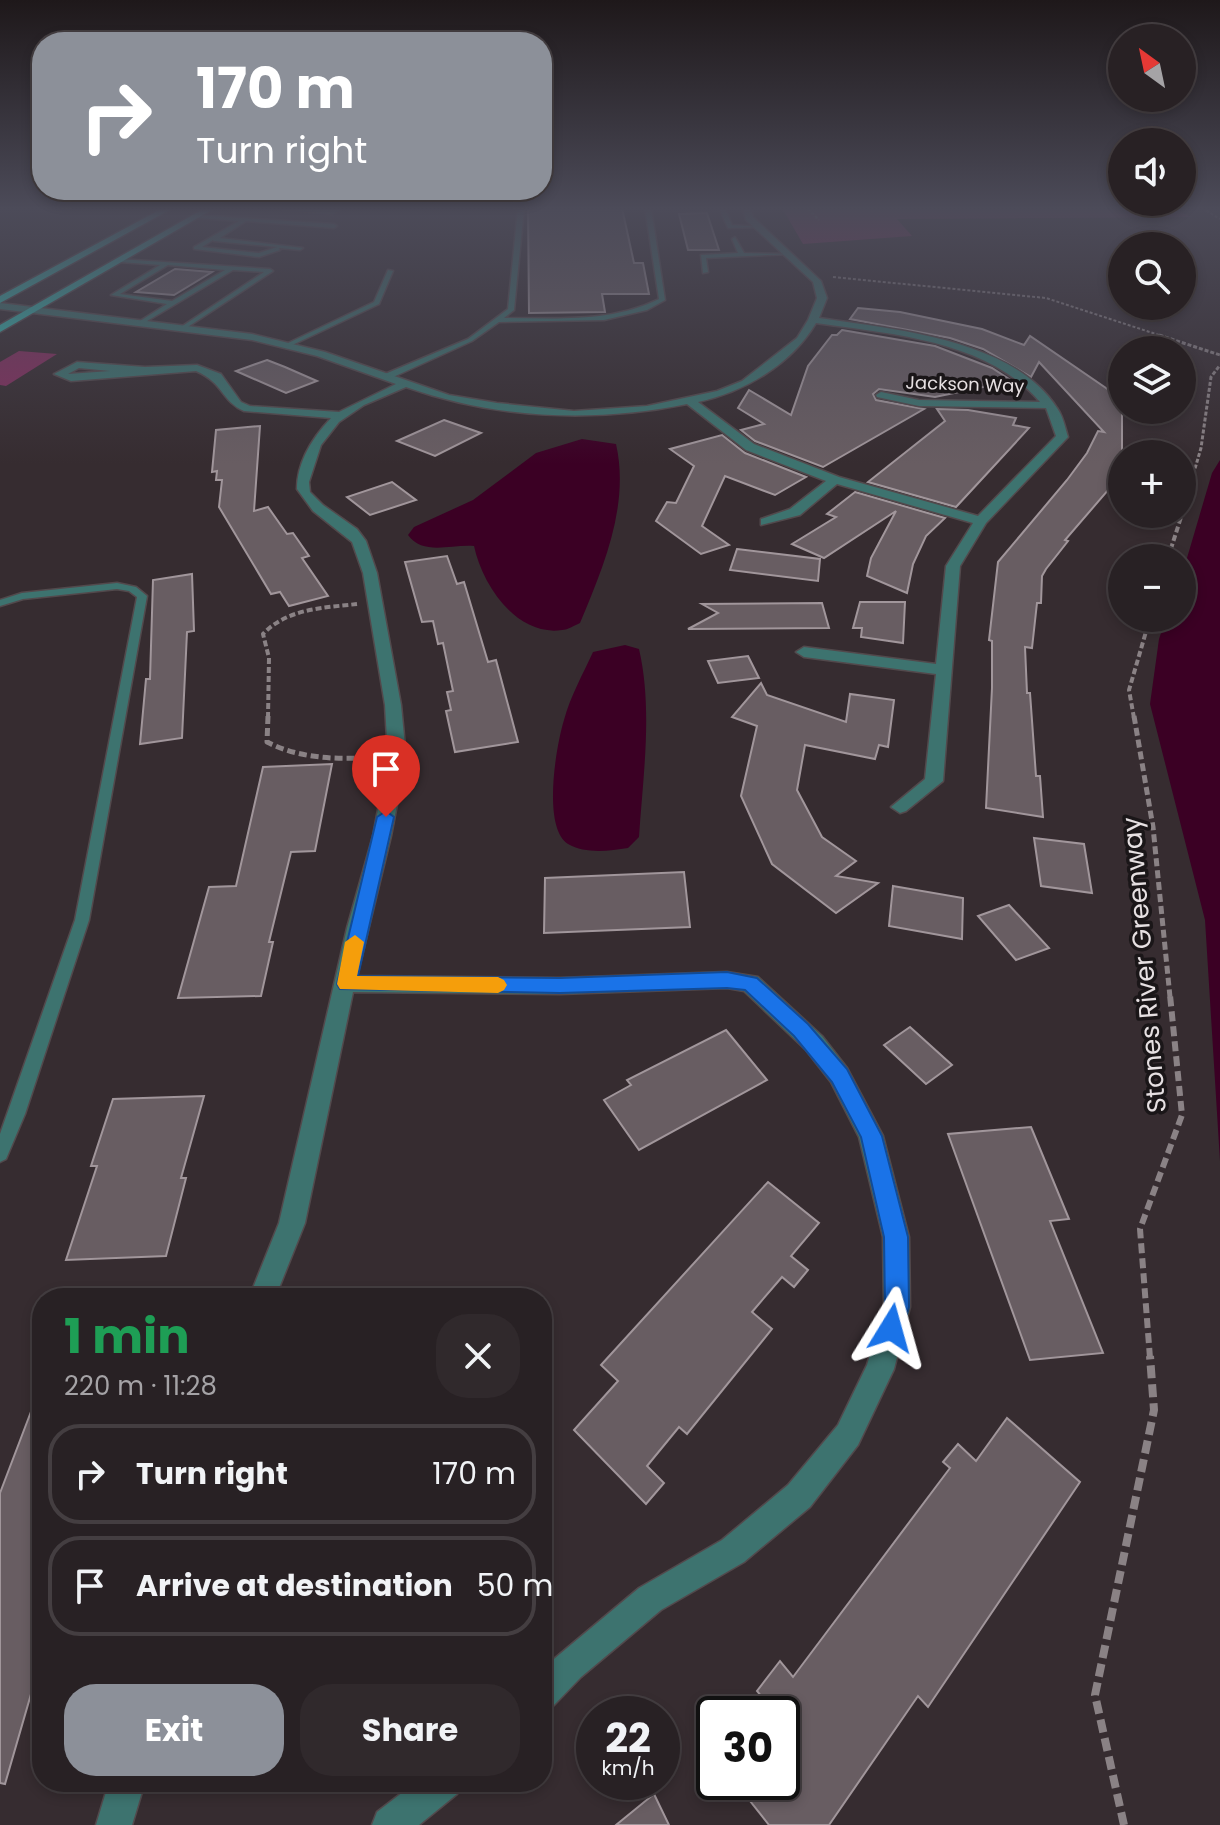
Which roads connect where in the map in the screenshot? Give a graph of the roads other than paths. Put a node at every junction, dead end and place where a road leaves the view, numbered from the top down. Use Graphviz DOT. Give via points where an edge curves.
graph roads {
  1 [pos="17,293"];
  2 [pos="62,293"];
  3 [pos="117,293"];
  4 [pos="190,293"];
  5 [pos="236,293"];
  6 [pos="381,293"];
  7 [pos="513,293"];
  8 [pos="661,293"];
  9 [pos="821,293"];
  10 [pos="0,303"];
  11 [pos="173,303"];
  12 [pos="33,310"];
  13 [pos="499,320"];
  14 [pos="813,320"];
  15 [pos="142,322"];
  16 [pos="183,328"];
  17 [pos="0,329"];
  18 [pos="286,346"];
  19 [pos="145,370"];
  20 [pos="388,376"];
  21 [pos="408,383"];
  22 [pos="881,395"];
  23 [pos="690,401"];
  24 [pos="1048,405"];
  25 [pos="339,415"];
  26 [pos="835,480"];
  27 [pos="981,521"];
  28 [pos="766,522"];
  29 [pos="0,603"];
  30 [pos="804,652"];
  31 [pos="943,670"];
  32 [pos="900,807"];
  33 [pos="346,984"];
  34 [pos="0,1154"];
  35 [pos="266,1288"];
  36 [pos="552,1683"];
  37 [pos="124,1792"];
  38 [pos="432,1792"];
  39 [pos="114,1825"];
  40 [pos="390,1825"];
  1 -- 10 [label="main road"];
  2 -- 12 [label="main road"];
  3 -- 11 [label="lane"];
  4 -- 11 [label="lane"];
  5 -- 16 [label="lane"];
  6 -- 18 [label="lane" via="377,303"];
  7 -- 13 [label="lane" via="511,310"];
  8 -- 13 [label="lane" via="662,300 646,310 606,317"];
  9 -- 14 [label="street"];
  10 -- 12 [label="street"];
  11 -- 15 [label="lane"];
  12 -- 15 [label="street"];
  12 -- 17 [label="main road"];
  13 -- 20 [label="lane" via="470,340"];
  14 -- 23 [label="street" via="793,348 746,383"];
  14 -- 24 [label="street" via="968,350 1019,374"];
  15 -- 16 [label="street"];
  16 -- 18 [label="street"];
  18 -- 20 [label="street"];
  19 -- 19 [label="street" via="77,365 59,374 71,378"];
  19 -- 25 [label="street" via="204,369 248,409"];
  20 -- 21 [label="street"];
  21 -- 23 [label="street" via="447,398 574,414"];
  21 -- 25 [label="street"];
  22 -- 24 [label="street, Jackson Way" via="919,403"];
  23 -- 26 [label="street" via="750,447"];
  24 -- 27 [label="street" via="1062,437"];
  25 -- 33 [label="street" via="325,427 302,489 359,541 376,601 396,755"];
  26 -- 27 [label="street"];
  26 -- 28 [label="street" via="795,512"];
  27 -- 31 [label="street" via="953,566"];
  29 -- 34 [label="lane" via="117,586 142,596 82,920"];
  30 -- 31 [label="street"];
  31 -- 32 [label="street" via="934,781"];
  33 -- 35 [label="street" via="292,1223"];
  33 -- 36 [label="street" via="750,983 814,1043 839,1075 871,1136 883,1175 896,1237 897,1307 880,1369 848,1435 799,1496 733,1551 650,1599"];
  37 -- 39 [label="street"];
  38 -- 40 [label="street"];
}
